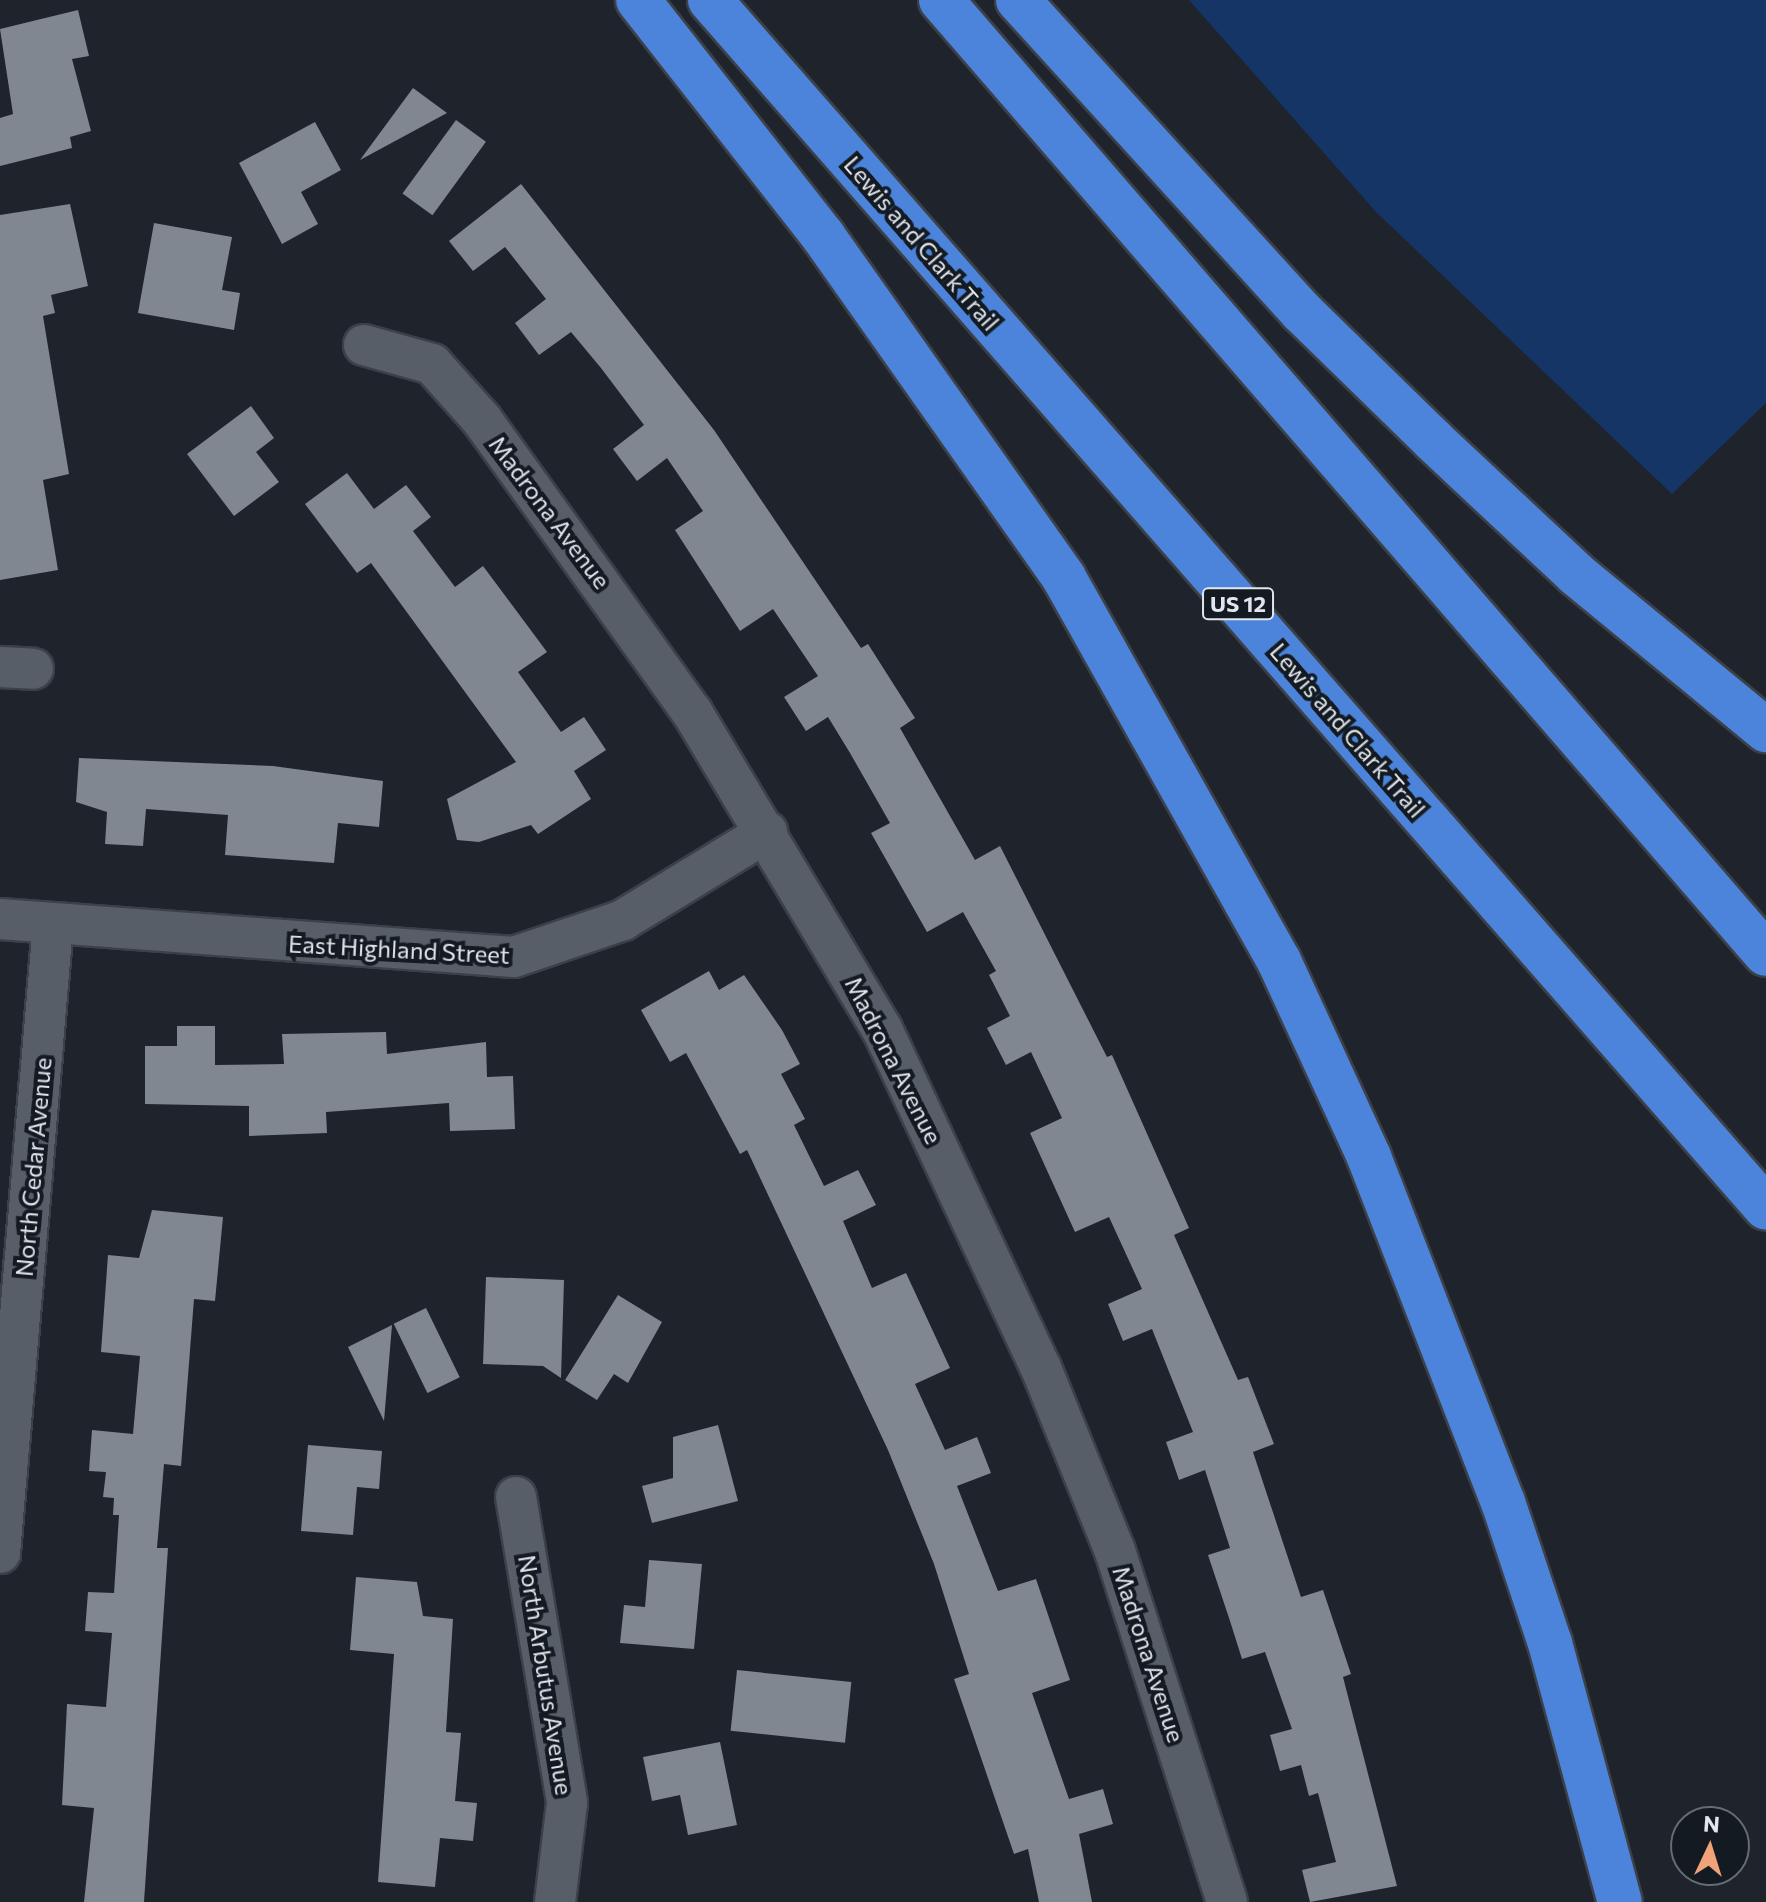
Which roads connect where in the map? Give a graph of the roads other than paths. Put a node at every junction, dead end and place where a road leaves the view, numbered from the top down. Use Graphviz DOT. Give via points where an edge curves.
graph roads {
  1 [pos="638,0"];
  2 [pos="710,0"];
  3 [pos="941,0"];
  4 [pos="1018,0"];
  5 [pos="364,345"];
  6 [pos="1766,730"];
  7 [pos="767,832"];
  8 [pos="0,919"];
  9 [pos="53,924"];
  10 [pos="1766,954"];
  11 [pos="1766,1208"];
  12 [pos="516,1497"];
  13 [pos="0,1553"];
  14 [pos="555,1902"];
  15 [pos="1227,1902"];
  16 [pos="1620,1902"];
  1 -- 16 [label="highway" via="823,236 1064,578 1279,961 1374,1171 1503,1502 1550,1643"];
  2 -- 11 [label="highway, Lewis and Clark Trail / US 12"];
  3 -- 10 [label="highway"];
  4 -- 6 [label="highway" via="1302,312 1433,440 1576,574"];
  5 -- 7 [label="street, Madrona Avenue" via="432,364 482,420 593,568"];
  7 -- 9 [label="street, East Highland Street" via="623,920 514,957"];
  7 -- 15 [label="street, Madrona Avenue" via="882,1029 1041,1368 1130,1594"];
  8 -- 9 [label="street, East Highland Street"];
  9 -- 13 [label="street, North Cedar Avenue"];
  12 -- 14 [label="street, North Arbutus Avenue" via="567,1803"];
}
